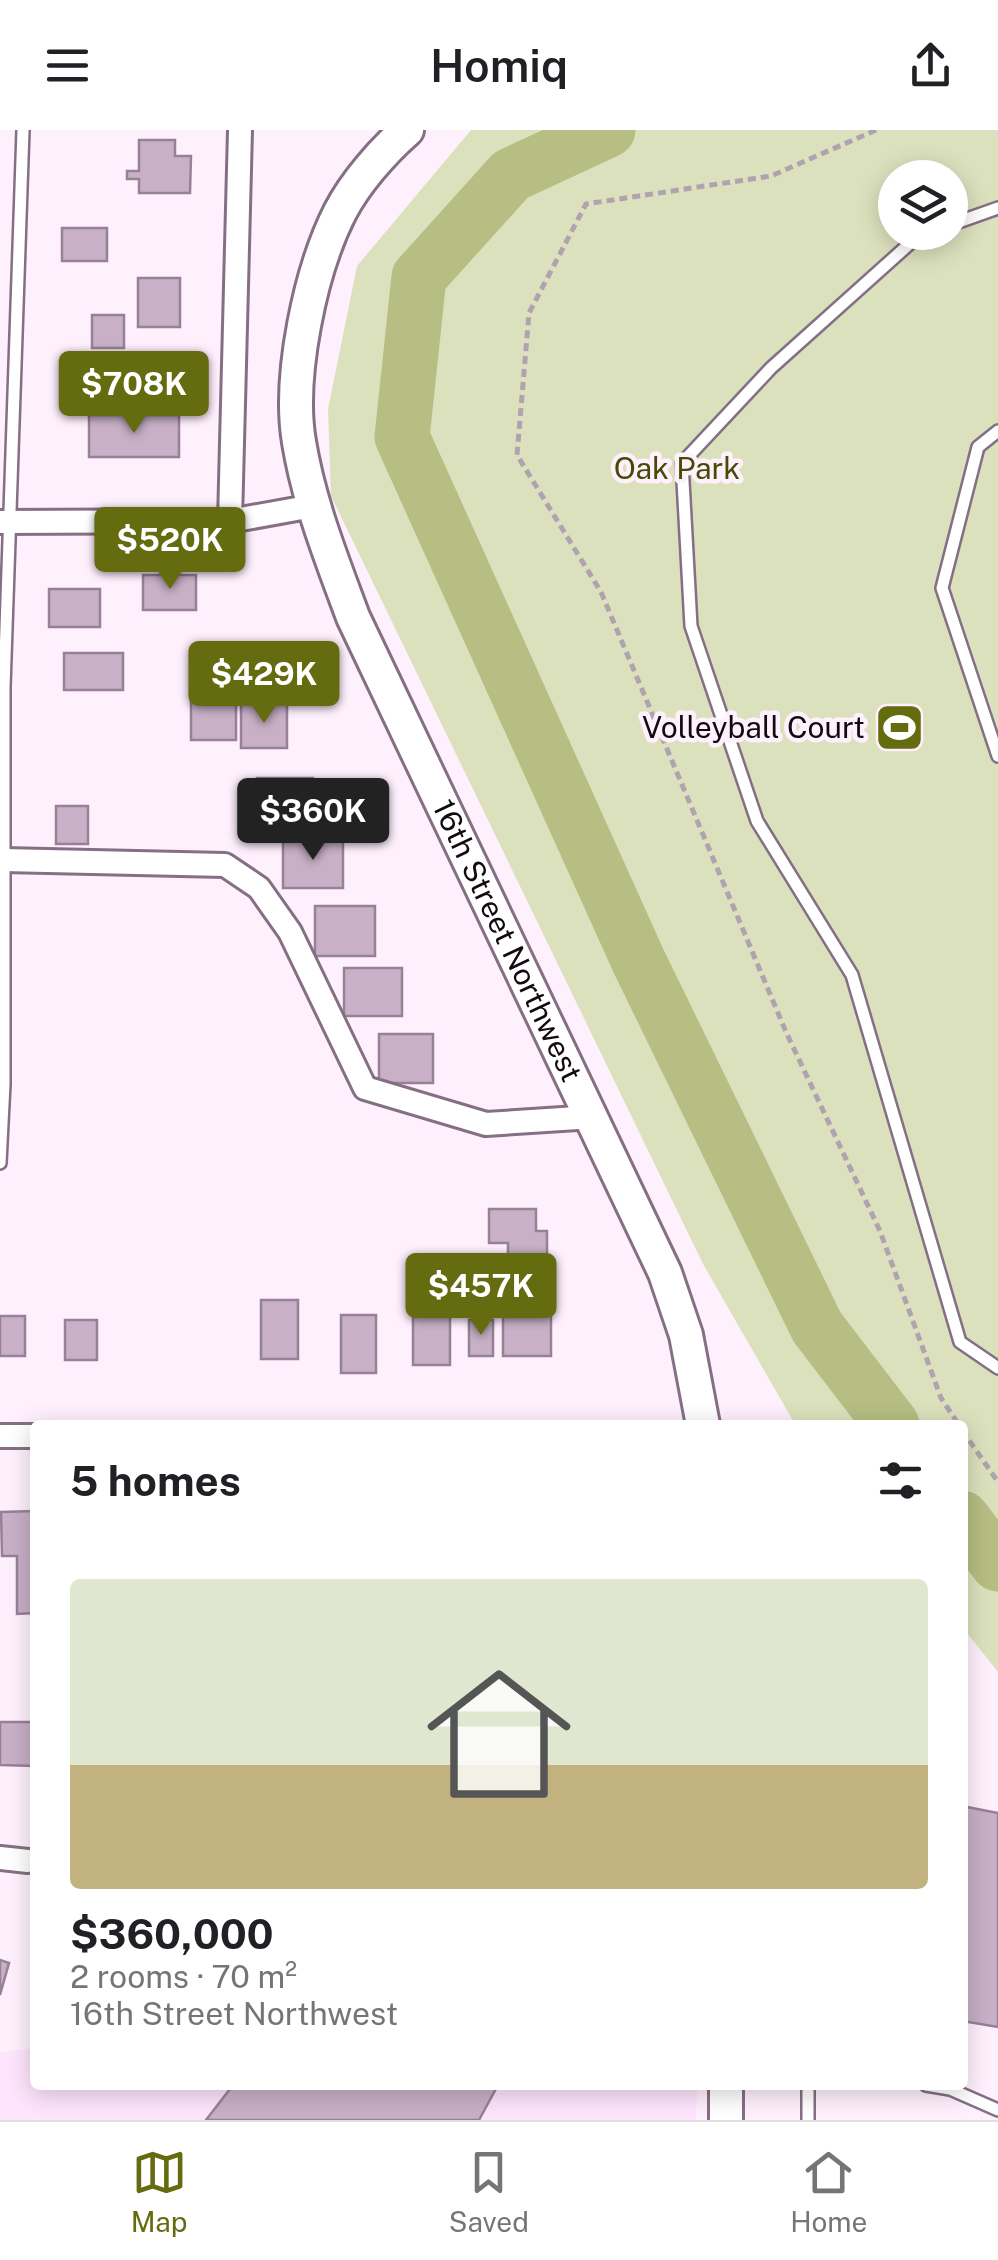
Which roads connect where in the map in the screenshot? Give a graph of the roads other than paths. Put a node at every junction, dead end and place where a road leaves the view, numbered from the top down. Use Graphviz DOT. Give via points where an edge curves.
graph roads {
  1 [pos="23,130"];
  2 [pos="240,130"];
  3 [pos="407,130"];
  4 [pos="998,208"];
  5 [pos="968,219"];
  6 [pos="903,250"];
  7 [pos="998,430"];
  8 [pos="313,506"];
  9 [pos="4,522"];
  10 [pos="230,522"];
  11 [pos="998,756"];
  12 [pos="3,860"];
  13 [pos="593,1116"];
  14 [pos="0,1163"];
  15 [pos="998,1368"];
  16 [pos="703,1420"];
  17 [pos="0,1436"];
  18 [pos="30,1436"];
  19 [pos="0,1858"];
  20 [pos="28,1861"];
  21 [pos="726,2090"];
  22 [pos="808,2090"];
  23 [pos="952,2090"];
  24 [pos="998,2110"];
  25 [pos="726,2120"];
  26 [pos="808,2120"];
  1 -- 9 [label="lane"];
  2 -- 10 [label="street"];
  3 -- 8 [label="street, 16th Street Northwest" via="340,211 316,276 299,354 298,438"];
  4 -- 5 [label="lane"];
  6 -- 15 [label="lane" via="772,368 682,463 691,626 757,821 852,975 960,1342"];
  7 -- 11 [label="lane" via="978,447 942,588"];
  8 -- 10 [label="street"];
  8 -- 13 [label="street, 16th Street Northwest" via="353,617"];
  9 -- 10 [label="street"];
  9 -- 12 [label="lane"];
  12 -- 13 [label="street" via="225,865 258,888 290,932 365,1088 486,1124"];
  12 -- 14 [label="lane"];
  13 -- 16 [label="street, 16th Street Northwest" via="665,1273"];
  17 -- 18 [label="street"];
  19 -- 20 [label="street"];
  21 -- 25 [label="street"];
  22 -- 26 [label="lane"];
  23 -- 24 [label="lane"];
}
